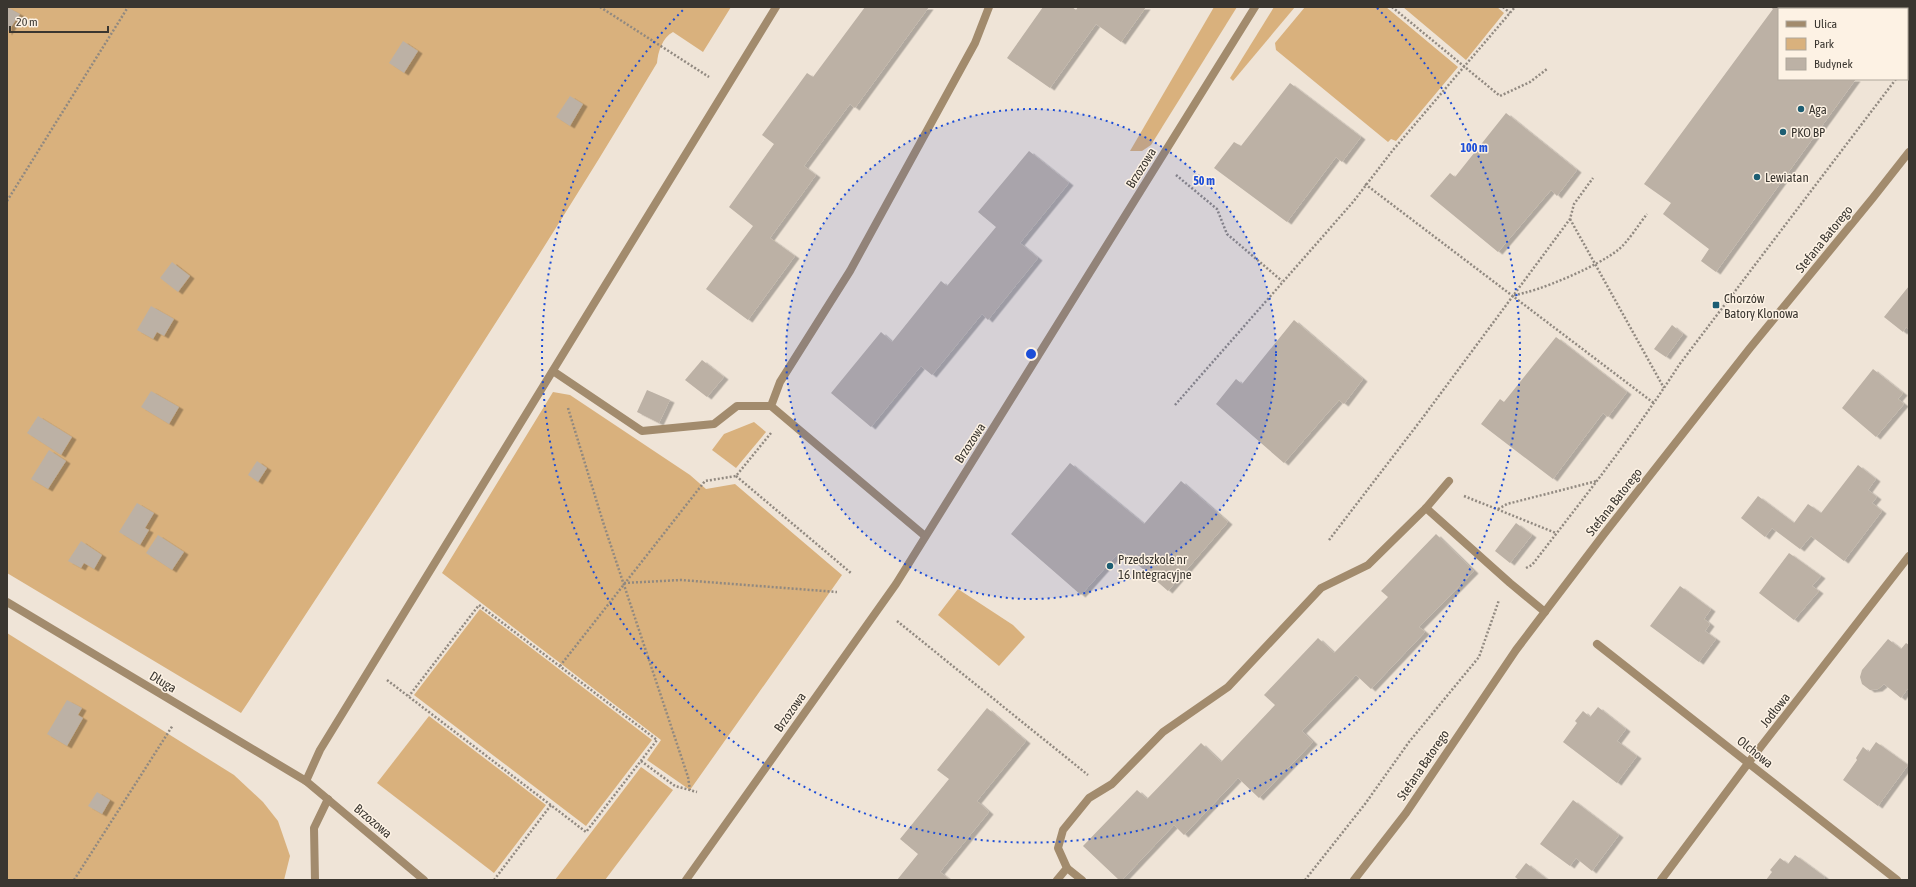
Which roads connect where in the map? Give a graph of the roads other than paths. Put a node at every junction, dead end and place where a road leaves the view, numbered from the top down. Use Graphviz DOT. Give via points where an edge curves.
graph roads {
  1 [pos="776,7"];
  2 [pos="989,7"];
  3 [pos="1255,7"];
  4 [pos="1909,152"];
  5 [pos="553,371"];
  6 [pos="771,406"];
  7 [pos="1449,481"];
  8 [pos="1426,508"];
  9 [pos="925,536"];
  10 [pos="1909,556"];
  11 [pos="7,602"];
  12 [pos="1545,612"];
  13 [pos="1597,644"];
  14 [pos="1749,762"];
  15 [pos="306,781"];
  16 [pos="328,799"];
  17 [pos="1067,868"];
  18 [pos="315,880"];
  19 [pos="424,880"];
  20 [pos="686,880"];
  21 [pos="1057,880"];
  22 [pos="1082,880"];
  23 [pos="1354,880"];
  24 [pos="1661,880"];
  25 [pos="1897,880"];
  1 -- 5 [label="street"];
  2 -- 6 [label="street" via="964,64 850,271 780,382"];
  3 -- 9 [label="street, Brzozowa"];
  4 -- 12 [label="street, Stefana Batorego" via="1745,354"];
  5 -- 6 [label="street" via="642,431 714,424 737,406"];
  5 -- 15 [label="street" via="320,750"];
  6 -- 9 [label="street"];
  7 -- 8 [label="street"];
  8 -- 12 [label="street"];
  8 -- 17 [label="street" via="1368,565 1321,588 1228,688 1163,732 1112,784 1089,798 1063,830 1058,848"];
  9 -- 20 [label="street, Brzozowa" via="896,584"];
  10 -- 14 [label="street, Jodłowa"];
  11 -- 15 [label="street, Długa"];
  12 -- 23 [label="street, Stefana Batorego" via="1516,650 1406,813"];
  13 -- 14 [label="street, Olchowa"];
  14 -- 24 [label="street, Jodłowa"];
  14 -- 25 [label="street, Olchowa"];
  15 -- 16 [label="street, Brzozowa"];
  16 -- 18 [label="street" via="314,828"];
  16 -- 19 [label="street, Brzozowa"];
  17 -- 21 [label="street"];
  17 -- 22 [label="street"];
}
